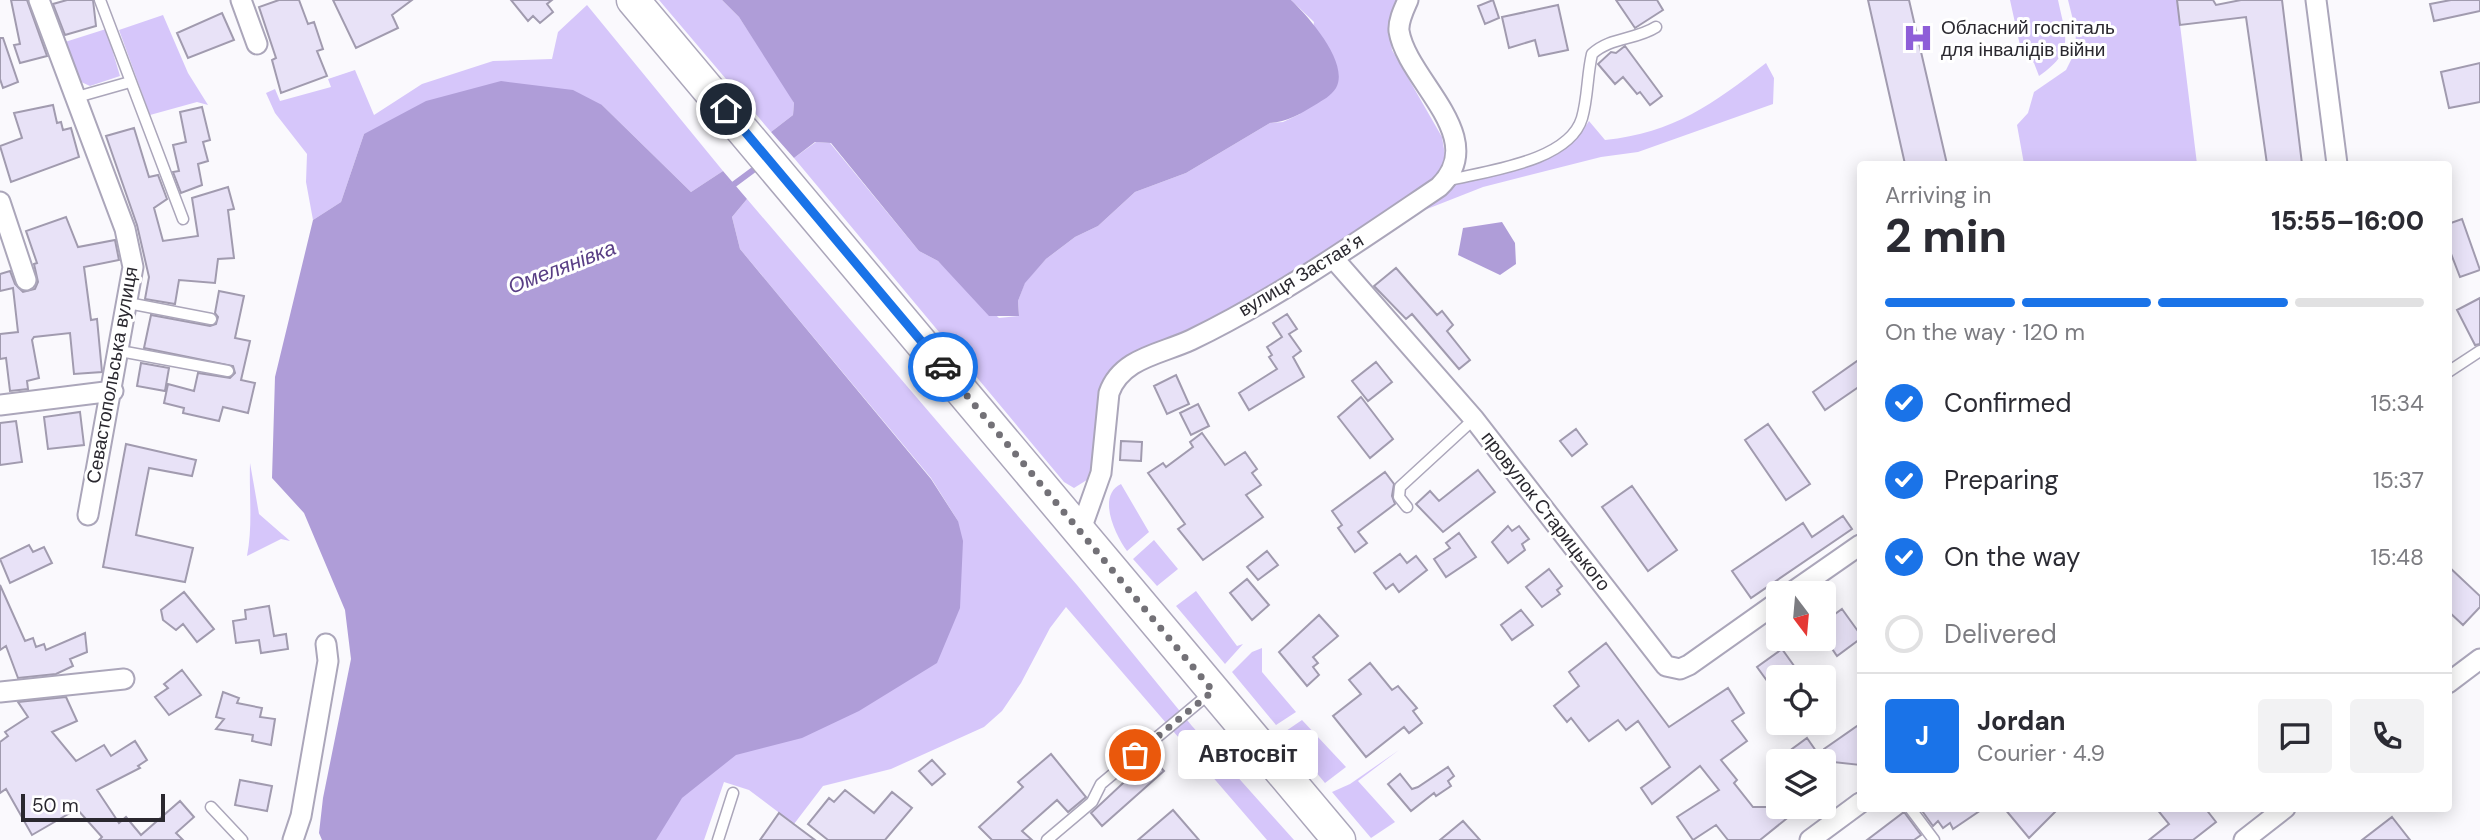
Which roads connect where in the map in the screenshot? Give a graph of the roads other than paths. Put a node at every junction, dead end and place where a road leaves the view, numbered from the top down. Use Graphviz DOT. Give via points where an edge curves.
graph roads {
  1 [pos="39,0"];
  2 [pos="100,0"];
  3 [pos="241,0"];
  4 [pos="633,0"];
  5 [pos="1408,0"];
  6 [pos="2316,0"];
  7 [pos="1656,27"];
  8 [pos="257,44"];
  9 [pos="130,82"];
  10 [pos="77,97"];
  11 [pos="2337,161"];
  12 [pos="1445,181"];
  13 [pos="0,202"];
  14 [pos="183,219"];
  15 [pos="1334,259"];
  16 [pos="26,280"];
  17 [pos="128,303"];
  18 [pos="211,319"];
  19 [pos="120,351"];
  20 [pos="2480,351"];
  21 [pos="2452,369"];
  22 [pos="228,371"];
  23 [pos="113,391"];
  24 [pos="0,405"];
  25 [pos="1474,419"];
  26 [pos="1407,507"];
  27 [pos="88,515"];
  28 [pos="1080,531"];
  29 [pos="1857,547"];
  30 [pos="1808,581"];
  31 [pos="1766,611"];
  32 [pos="326,644"];
  33 [pos="2480,659"];
  34 [pos="124,679"];
  35 [pos="2452,680"];
  36 [pos="1,691"];
  37 [pos="1213,691"];
  38 [pos="733,793"];
  39 [pos="1857,805"];
  40 [pos="211,807"];
  41 [pos="1913,812"];
  42 [pos="2280,812"];
  43 [pos="242,840"];
  44 [pos="293,840"];
  45 [pos="718,840"];
  46 [pos="1047,840"];
  47 [pos="1339,840"];
  48 [pos="1810,840"];
  49 [pos="1934,840"];
  50 [pos="2244,840"];
  1 -- 10 [label="street, Севастопольська вулиця"];
  2 -- 9 [label="lane"];
  3 -- 8 [label="street"];
  4 -- 28 [label="main road"];
  5 -- 12 [label="street" via="1399,28 1403,44 1455,142 1456,162"];
  6 -- 11 [label="street"];
  7 -- 12 [label="lane" via="1592,54 1582,120 1569,142 1541,156"];
  9 -- 10 [label="lane"];
  9 -- 14 [label="lane"];
  10 -- 17 [label="street, Севастопольська вулиця" via="128,239 133,267"];
  12 -- 15 [label="street, вулиця Заставʼя"];
  13 -- 16 [label="street"];
  15 -- 25 [label="street, провулок Старицького"];
  15 -- 28 [label="street, вулиця Заставʼя" via="1194,339 1141,359 1113,381 1101,473"];
  17 -- 18 [label="lane"];
  17 -- 19 [label="street, Севастопольська вулиця"];
  19 -- 22 [label="lane"];
  19 -- 23 [label="street, Севастопольська вулиця"];
  20 -- 21 [label="lane"];
  23 -- 24 [label="street"];
  23 -- 27 [label="street, Севастопольська вулиця"];
  25 -- 26 [label="lane" via="1400,488 1399,497"];
  25 -- 31 [label="street, провулок Старицького" via="1666,666 1680,669 1689,665"];
  28 -- 37 [label="main road"];
  29 -- 30 [label="street"];
  32 -- 44 [label="street" via="328,661"];
  33 -- 35 [label="street"];
  34 -- 36 [label="street"];
  37 -- 46 [label="lane" via="1101,784 1092,802"];
  37 -- 47 [label="main road"];
  38 -- 45 [label="lane"];
  39 -- 48 [label="street"];
  40 -- 43 [label="lane"];
  41 -- 49 [label="lane"];
  42 -- 50 [label="street"];
}
